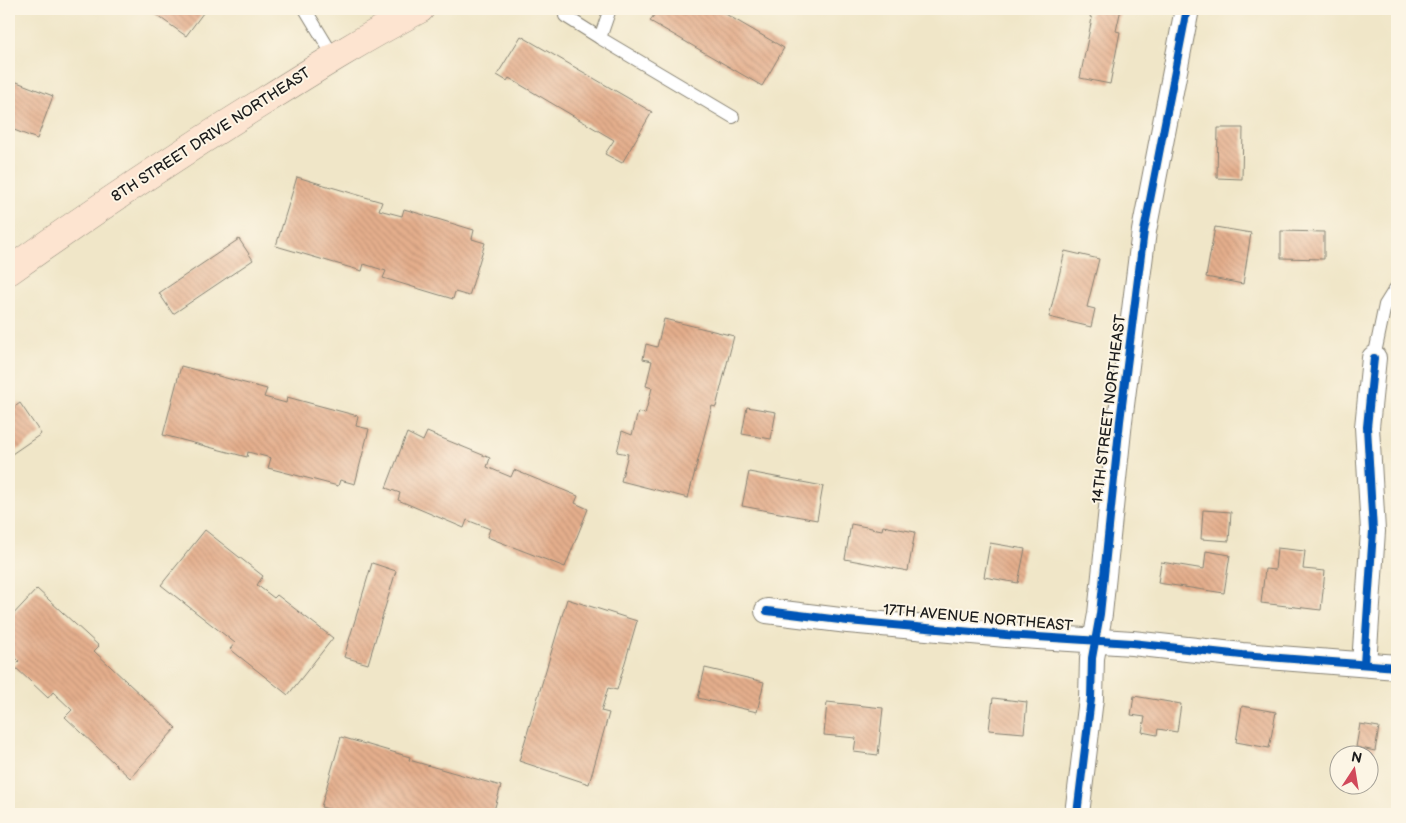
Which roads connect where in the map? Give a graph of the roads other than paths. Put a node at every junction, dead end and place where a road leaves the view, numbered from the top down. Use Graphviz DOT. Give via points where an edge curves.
graph roads {
  1 [pos="305,9"];
  2 [pos="420,9"];
  3 [pos="610,9"];
  4 [pos="1186,9"];
  5 [pos="565,16"];
  6 [pos="600,38"];
  7 [pos="334,57"];
  8 [pos="733,117"];
  9 [pos="9,271"];
  10 [pos="1397,288"];
  11 [pos="1374,358"];
  12 [pos="767,611"];
  13 [pos="1096,640"];
  14 [pos="1364,664"];
  15 [pos="1397,667"];
  16 [pos="1077,814"];
  1 -- 7 [label="lane"];
  2 -- 7 [label="main road, 8TH STREET DRIVE NORTHEAST"];
  3 -- 6 [label="lane"];
  4 -- 13 [label="street, 14TH STREET NORTHEAST" via="1144,231"];
  5 -- 6 [label="lane"];
  6 -- 8 [label="lane"];
  7 -- 9 [label="main road, 8TH STREET DRIVE NORTHEAST" via="193,145"];
  10 -- 11 [label="lane" via="1385,305"];
  11 -- 14 [label="street" via="1367,427 1373,532"];
  12 -- 13 [label="street, 17TH AVENUE NORTHEAST" via="966,632"];
  13 -- 14 [label="street, 17TH AVENUE NORTHEAST"];
  13 -- 16 [label="street, 14TH STREET NORTHEAST"];
  14 -- 15 [label="street, 17TH AVENUE NORTHEAST"];
}
